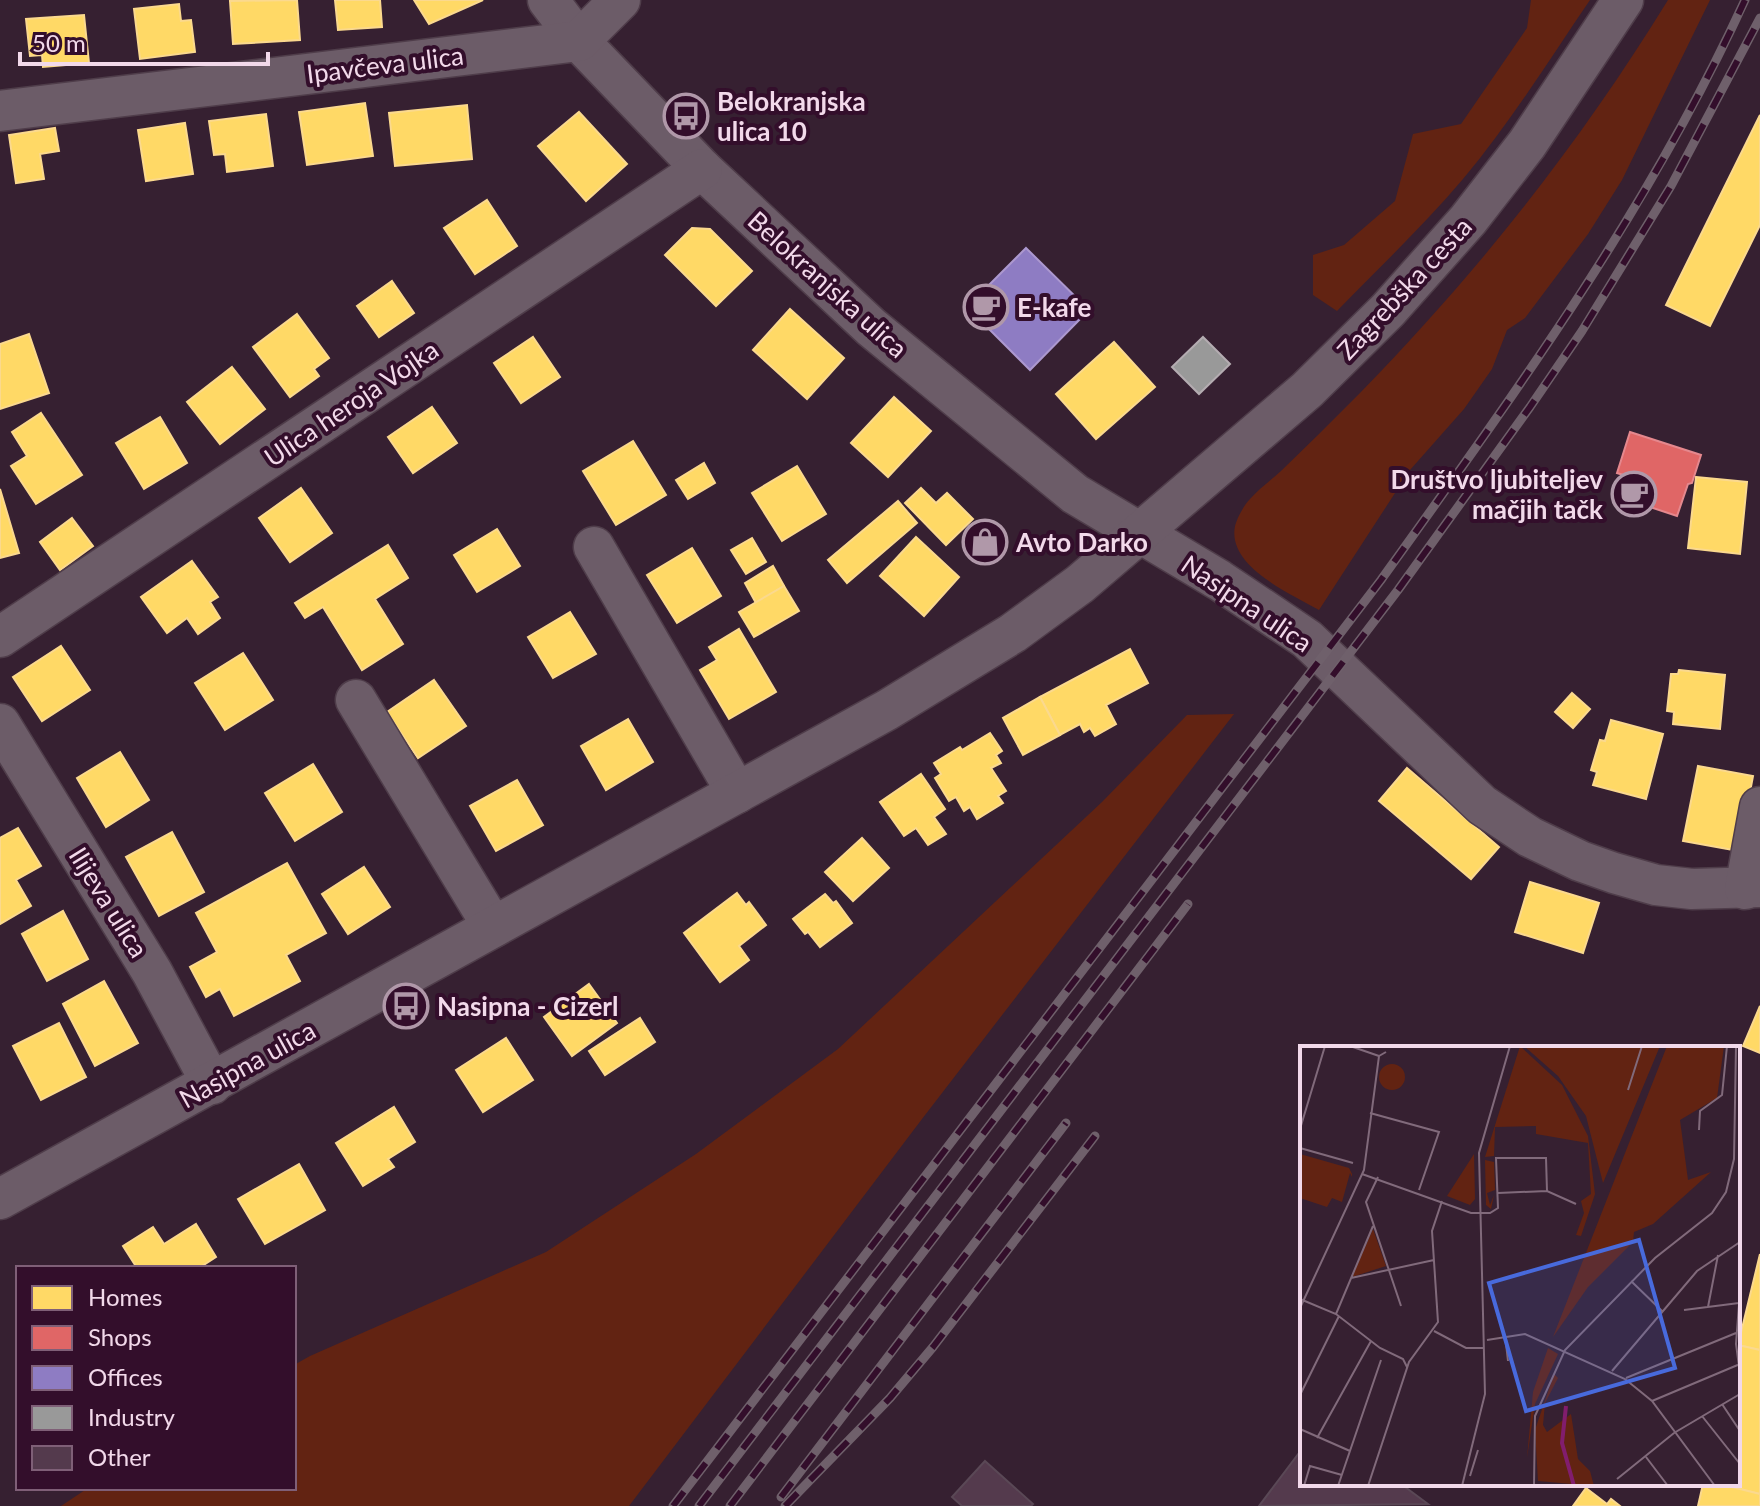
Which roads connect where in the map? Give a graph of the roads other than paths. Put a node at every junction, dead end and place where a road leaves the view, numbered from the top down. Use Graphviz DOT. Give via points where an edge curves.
graph roads {
  1 [pos="548,0"];
  2 [pos="620,0"];
  3 [pos="1623,0"];
  4 [pos="579,41"];
  5 [pos="0,111"];
  6 [pos="702,169"];
  7 [pos="1140,534"];
  8 [pos="594,547"];
  9 [pos="0,637"];
  10 [pos="356,700"];
  11 [pos="0,724"];
  12 [pos="737,793"];
  13 [pos="1760,807"];
  14 [pos="1752,888"];
  15 [pos="493,927"];
  16 [pos="212,1084"];
  17 [pos="0,1199"];
  1 -- 4 [label="street, Belokranjska ulica"];
  2 -- 4 [label="street"];
  3 -- 7 [label="street, Zagrebška cesta" via="1527,144 1388,310 1307,390"];
  4 -- 5 [label="street, Ipavčeva ulica"];
  4 -- 6 [label="street, Belokranjska ulica"];
  6 -- 7 [label="street, Belokranjska ulica" via="871,327 1075,494"];
  6 -- 9 [label="street, Ulica heroja Vojka"];
  7 -- 12 [label="street, Nasipna ulica" via="1013,633"];
  7 -- 14 [label="street, Nasipna ulica" via="1307,639 1482,805 1530,837 1580,861 1656,885"];
  8 -- 12 [label="street"];
  10 -- 15 [label="street"];
  11 -- 16 [label="street, Ilijeva ulica" via="152,972"];
  12 -- 15 [label="street, Nasipna ulica"];
  13 -- 14 [label="street"];
  15 -- 16 [label="street, Nasipna ulica"];
  16 -- 17 [label="street, Nasipna ulica"];
}
